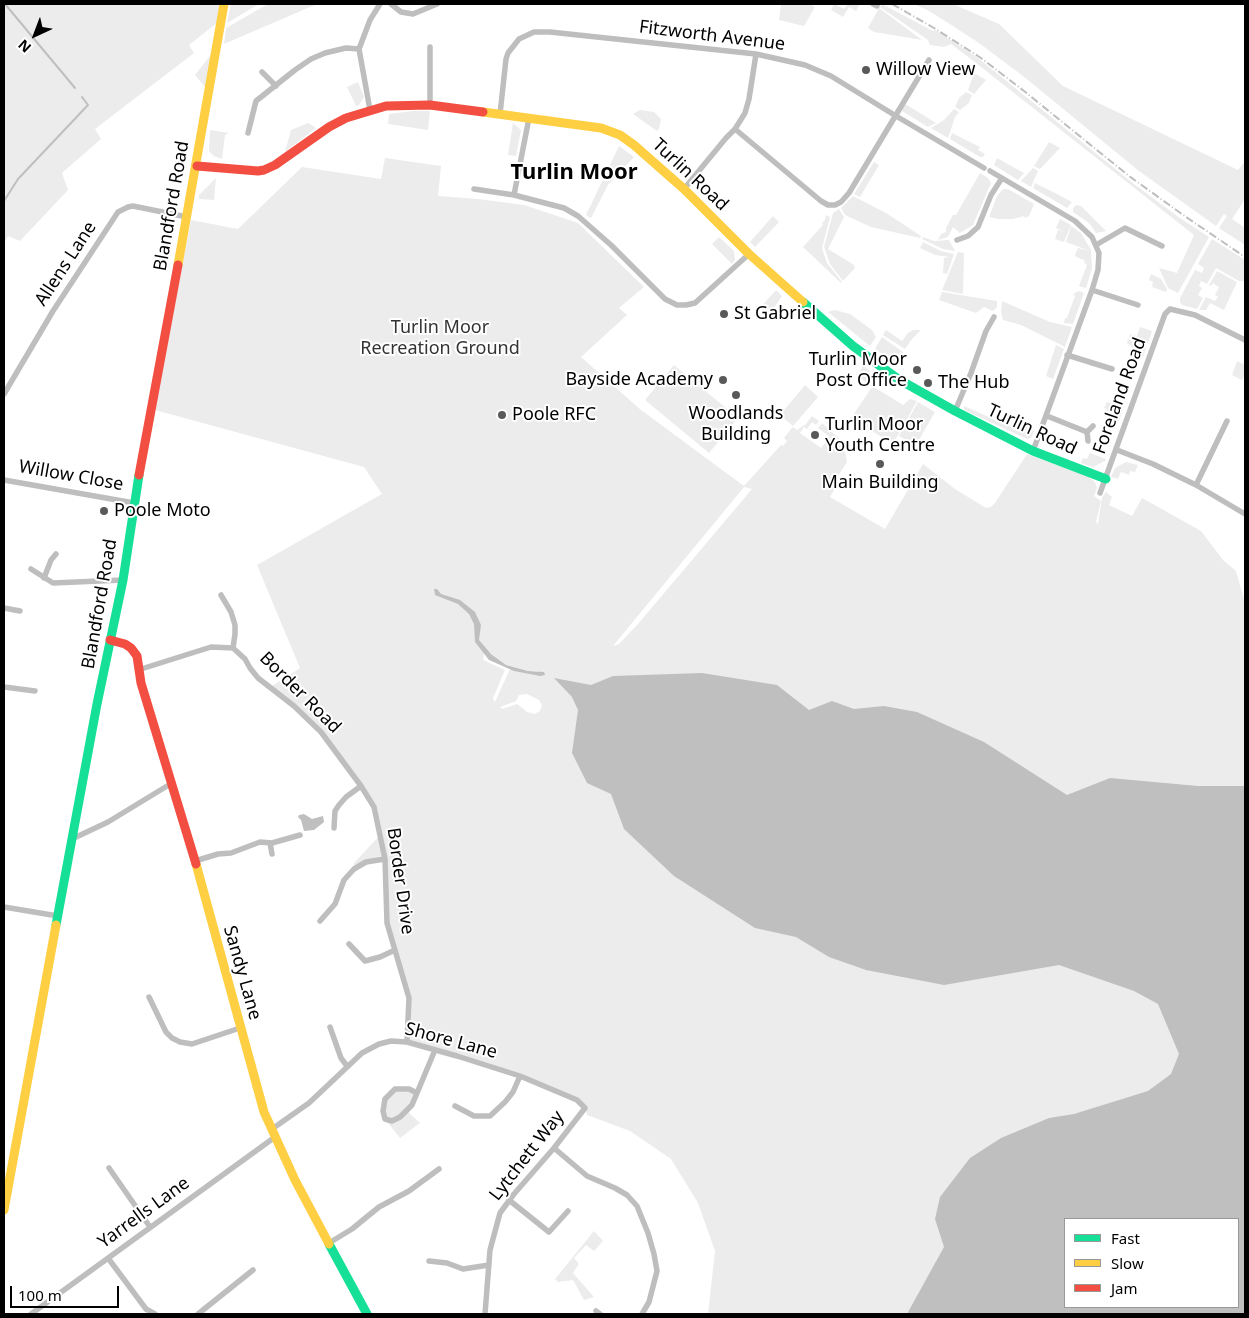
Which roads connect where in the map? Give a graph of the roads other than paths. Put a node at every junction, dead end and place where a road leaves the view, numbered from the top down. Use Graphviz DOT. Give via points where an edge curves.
graph roads {
  1 [pos="224,4"];
  2 [pos="380,4"];
  3 [pos="391,4"];
  4 [pos="437,4"];
  5 [pos="430,47"];
  6 [pos="359,49"];
  7 [pos="756,54"];
  8 [pos="929,60"];
  9 [pos="262,72"];
  10 [pos="276,86"];
  11 [pos="430,105"];
  12 [pos="370,110"];
  13 [pos="500,114"];
  14 [pos="896,116"];
  15 [pos="529,118"];
  16 [pos="735,129"];
  17 [pos="248,133"];
  18 [pos="196,166"];
  19 [pos="984,168"];
  20 [pos="990,172"];
  21 [pos="1002,178"];
  22 [pos="474,189"];
  23 [pos="684,189"];
  24 [pos="514,195"];
  25 [pos="187,217"];
  26 [pos="957,240"];
  27 [pos="1096,245"];
  28 [pos="1162,246"];
  29 [pos="749,254"];
  30 [pos="1092,290"];
  31 [pos="1138,305"];
  32 [pos="994,317"];
  33 [pos="1245,340"];
  34 [pos="1067,355"];
  35 [pos="1112,369"];
  36 [pos="4,394"];
  37 [pos="955,411"];
  38 [pos="1047,416"];
  39 [pos="1227,421"];
  40 [pos="1093,426"];
  41 [pos="1087,432"];
  42 [pos="1088,441"];
  43 [pos="1117,450"];
  44 [pos="1033,451"];
  45 [pos="1106,479"];
  46 [pos="4,480"];
  47 [pos="1196,485"];
  48 [pos="1100,494"];
  49 [pos="134,503"];
  50 [pos="1245,514"];
  51 [pos="56,554"];
  52 [pos="32,569"];
  53 [pos="44,578"];
  54 [pos="123,580"];
  55 [pos="221,594"];
  56 [pos="4,608"];
  57 [pos="20,611"];
  58 [pos="110,640"];
  59 [pos="232,648"];
  60 [pos="138,670"];
  61 [pos="4,686"];
  62 [pos="35,691"];
  63 [pos="172,782"];
  64 [pos="362,786"];
  65 [pos="334,828"];
  66 [pos="300,835"];
  67 [pos="72,839"];
  68 [pos="270,843"];
  69 [pos="272,854"];
  70 [pos="385,859"];
  71 [pos="195,861"];
  72 [pos="4,907"];
  73 [pos="58,916"];
  74 [pos="320,920"];
  75 [pos="349,944"];
  76 [pos="395,950"];
  77 [pos="149,997"];
  78 [pos="330,1027"];
  79 [pos="240,1028"];
  80 [pos="407,1042"];
  81 [pos="435,1050"];
  82 [pos="347,1066"];
  83 [pos="520,1076"];
  84 [pos="417,1093"];
  85 [pos="455,1106"];
  86 [pos="585,1108"];
  87 [pos="274,1133"];
  88 [pos="554,1148"];
  89 [pos="109,1168"];
  90 [pos="439,1169"];
  91 [pos="509,1200"];
  92 [pos="4,1210"];
  93 [pos="568,1211"];
  94 [pos="150,1227"];
  95 [pos="329,1243"];
  96 [pos="108,1258"];
  97 [pos="429,1261"];
  98 [pos="489,1265"];
  99 [pos="253,1270"];
  100 [pos="31,1314"];
  101 [pos="155,1314"];
  102 [pos="198,1314"];
  103 [pos="367,1314"];
  104 [pos="485,1314"];
  105 [pos="642,1314"];
  1 -- 18 [label="street, Blandford Road"];
  2 -- 6 [label="street"];
  3 -- 4 [label="street" via="401,12 413,14"];
  5 -- 11 [label="street"];
  6 -- 10 [label="street" via="346,48 319,55"];
  6 -- 12 [label="street"];
  7 -- 13 [label="street, Fitzworth Avenue" via="534,32 519,39 508,53"];
  7 -- 14 [label="street, Fitzworth Avenue" via="805,65 831,76"];
  7 -- 16 [label="street" via="749,100"];
  8 -- 14 [label="street"];
  9 -- 10 [label="street"];
  10 -- 17 [label="street" via="256,101"];
  11 -- 12 [label="street, Turlin Road" via="386,106"];
  11 -- 13 [label="street, Turlin Road"];
  12 -- 18 [label="street, Turlin Road" via="329,127 264,170"];
  13 -- 15 [label="street, Turlin Road"];
  14 -- 16 [label="street" via="849,192 841,202 832,206 821,201"];
  14 -- 19 [label="street, Fitzworth Avenue"];
  15 -- 23 [label="street, Turlin Road" via="601,128 620,135"];
  15 -- 24 [label="street"];
  16 -- 23 [label="street"];
  18 -- 25 [label="street, Blandford Road"];
  20 -- 21 [label="street"];
  21 -- 26 [label="street" via="991,194 978,227"];
  21 -- 27 [label="street" via="1075,221"];
  22 -- 24 [label="street"];
  23 -- 29 [label="street, Turlin Road"];
  24 -- 29 [label="street" via="564,208 578,216 665,299 677,304 695,303"];
  25 -- 36 [label="street, Allens Lane" via="134,206 118,212 52,312"];
  25 -- 49 [label="street, Blandford Road"];
  27 -- 28 [label="street" via="1124,228"];
  27 -- 30 [label="street" via="1099,261"];
  29 -- 37 [label="street, Turlin Road" via="879,366"];
  30 -- 31 [label="street"];
  30 -- 34 [label="street"];
  32 -- 37 [label="street"];
  33 -- 43 [label="street, Foreland Road" via="1195,315 1170,310 1165,314"];
  34 -- 35 [label="street"];
  34 -- 38 [label="street"];
  37 -- 44 [label="street, Turlin Road"];
  38 -- 41 [label="street"];
  38 -- 44 [label="street"];
  39 -- 47 [label="street"];
  40 -- 41 [label="street"];
  41 -- 42 [label="street"];
  43 -- 45 [label="street, Foreland Road"];
  43 -- 47 [label="street"];
  44 -- 45 [label="street, Turlin Road"];
  45 -- 48 [label="street, Foreland Road"];
  46 -- 49 [label="street, Willow Close"];
  47 -- 50 [label="street"];
  49 -- 54 [label="street, Blandford Road"];
  51 -- 53 [label="street"];
  52 -- 53 [label="street"];
  53 -- 54 [label="street" via="53,583"];
  54 -- 58 [label="street, Blandford Road"];
  55 -- 59 [label="street" via="232,612 235,625"];
  56 -- 57 [label="street"];
  58 -- 60 [label="street, Sandy Lane" via="131,648 137,656"];
  58 -- 67 [label="street, Blandford Road"];
  59 -- 60 [label="street" via="211,647"];
  59 -- 64 [label="street, Border Road" via="246,659 258,678 321,732"];
  60 -- 63 [label="street, Sandy Lane"];
  61 -- 62 [label="street"];
  63 -- 67 [label="street" via="108,822"];
  63 -- 71 [label="street, Sandy Lane"];
  64 -- 65 [label="street" via="346,797 335,811"];
  64 -- 70 [label="street, Border Drive" via="374,807"];
  66 -- 68 [label="street"];
  67 -- 73 [label="street, Blandford Road"];
  68 -- 69 [label="street"];
  68 -- 71 [label="street" via="260,842"];
  70 -- 74 [label="street" via="366,862 354,869 344,880 335,904"];
  70 -- 76 [label="street, Border Drive" via="387,923"];
  71 -- 79 [label="street, Sandy Lane"];
  72 -- 73 [label="street"];
  73 -- 92 [label="street, Blandford Road"];
  75 -- 76 [label="street" via="365,961"];
  76 -- 80 [label="street, Border Drive" via="409,998"];
  77 -- 79 [label="street" via="166,1032 180,1042 192,1044"];
  78 -- 82 [label="street"];
  79 -- 87 [label="street, Sandy Lane" via="264,1112"];
  80 -- 81 [label="street, Shore Lane"];
  80 -- 82 [label="street, Shore Lane" via="379,1044"];
  81 -- 83 [label="street, Shore Lane"];
  81 -- 84 [label="street"];
  82 -- 87 [label="street, Shore Lane"];
  83 -- 85 [label="street" via="513,1092 490,1116 474,1116"];
  83 -- 86 [label="street, Shore Lane" via="577,1100"];
  84 -- 84 [label="street" via="412,1105 400,1117 392,1121 385,1119 385,1100 395,1089 409,1089"];
  86 -- 88 [label="street, Lytchett Way"];
  87 -- 94 [label="street, Yarrells Lane"];
  87 -- 95 [label="street, Sandy Lane"];
  88 -- 91 [label="street, Lytchett Way"];
  88 -- 105 [label="street" via="588,1176 627,1195 637,1206 648,1233 657,1271 649,1302"];
  89 -- 94 [label="street"];
  90 -- 95 [label="street"];
  91 -- 93 [label="street" via="549,1232"];
  91 -- 98 [label="street, Lytchett Way" via="500,1213 494,1232"];
  94 -- 96 [label="street, Yarrells Lane"];
  95 -- 103 [label="street, Sandy Lane"];
  96 -- 100 [label="street, Yarrells Lane"];
  96 -- 101 [label="street" via="146,1309"];
  97 -- 98 [label="street" via="464,1269"];
  98 -- 104 [label="street, Lytchett Way"];
  99 -- 102 [label="street"];
}
